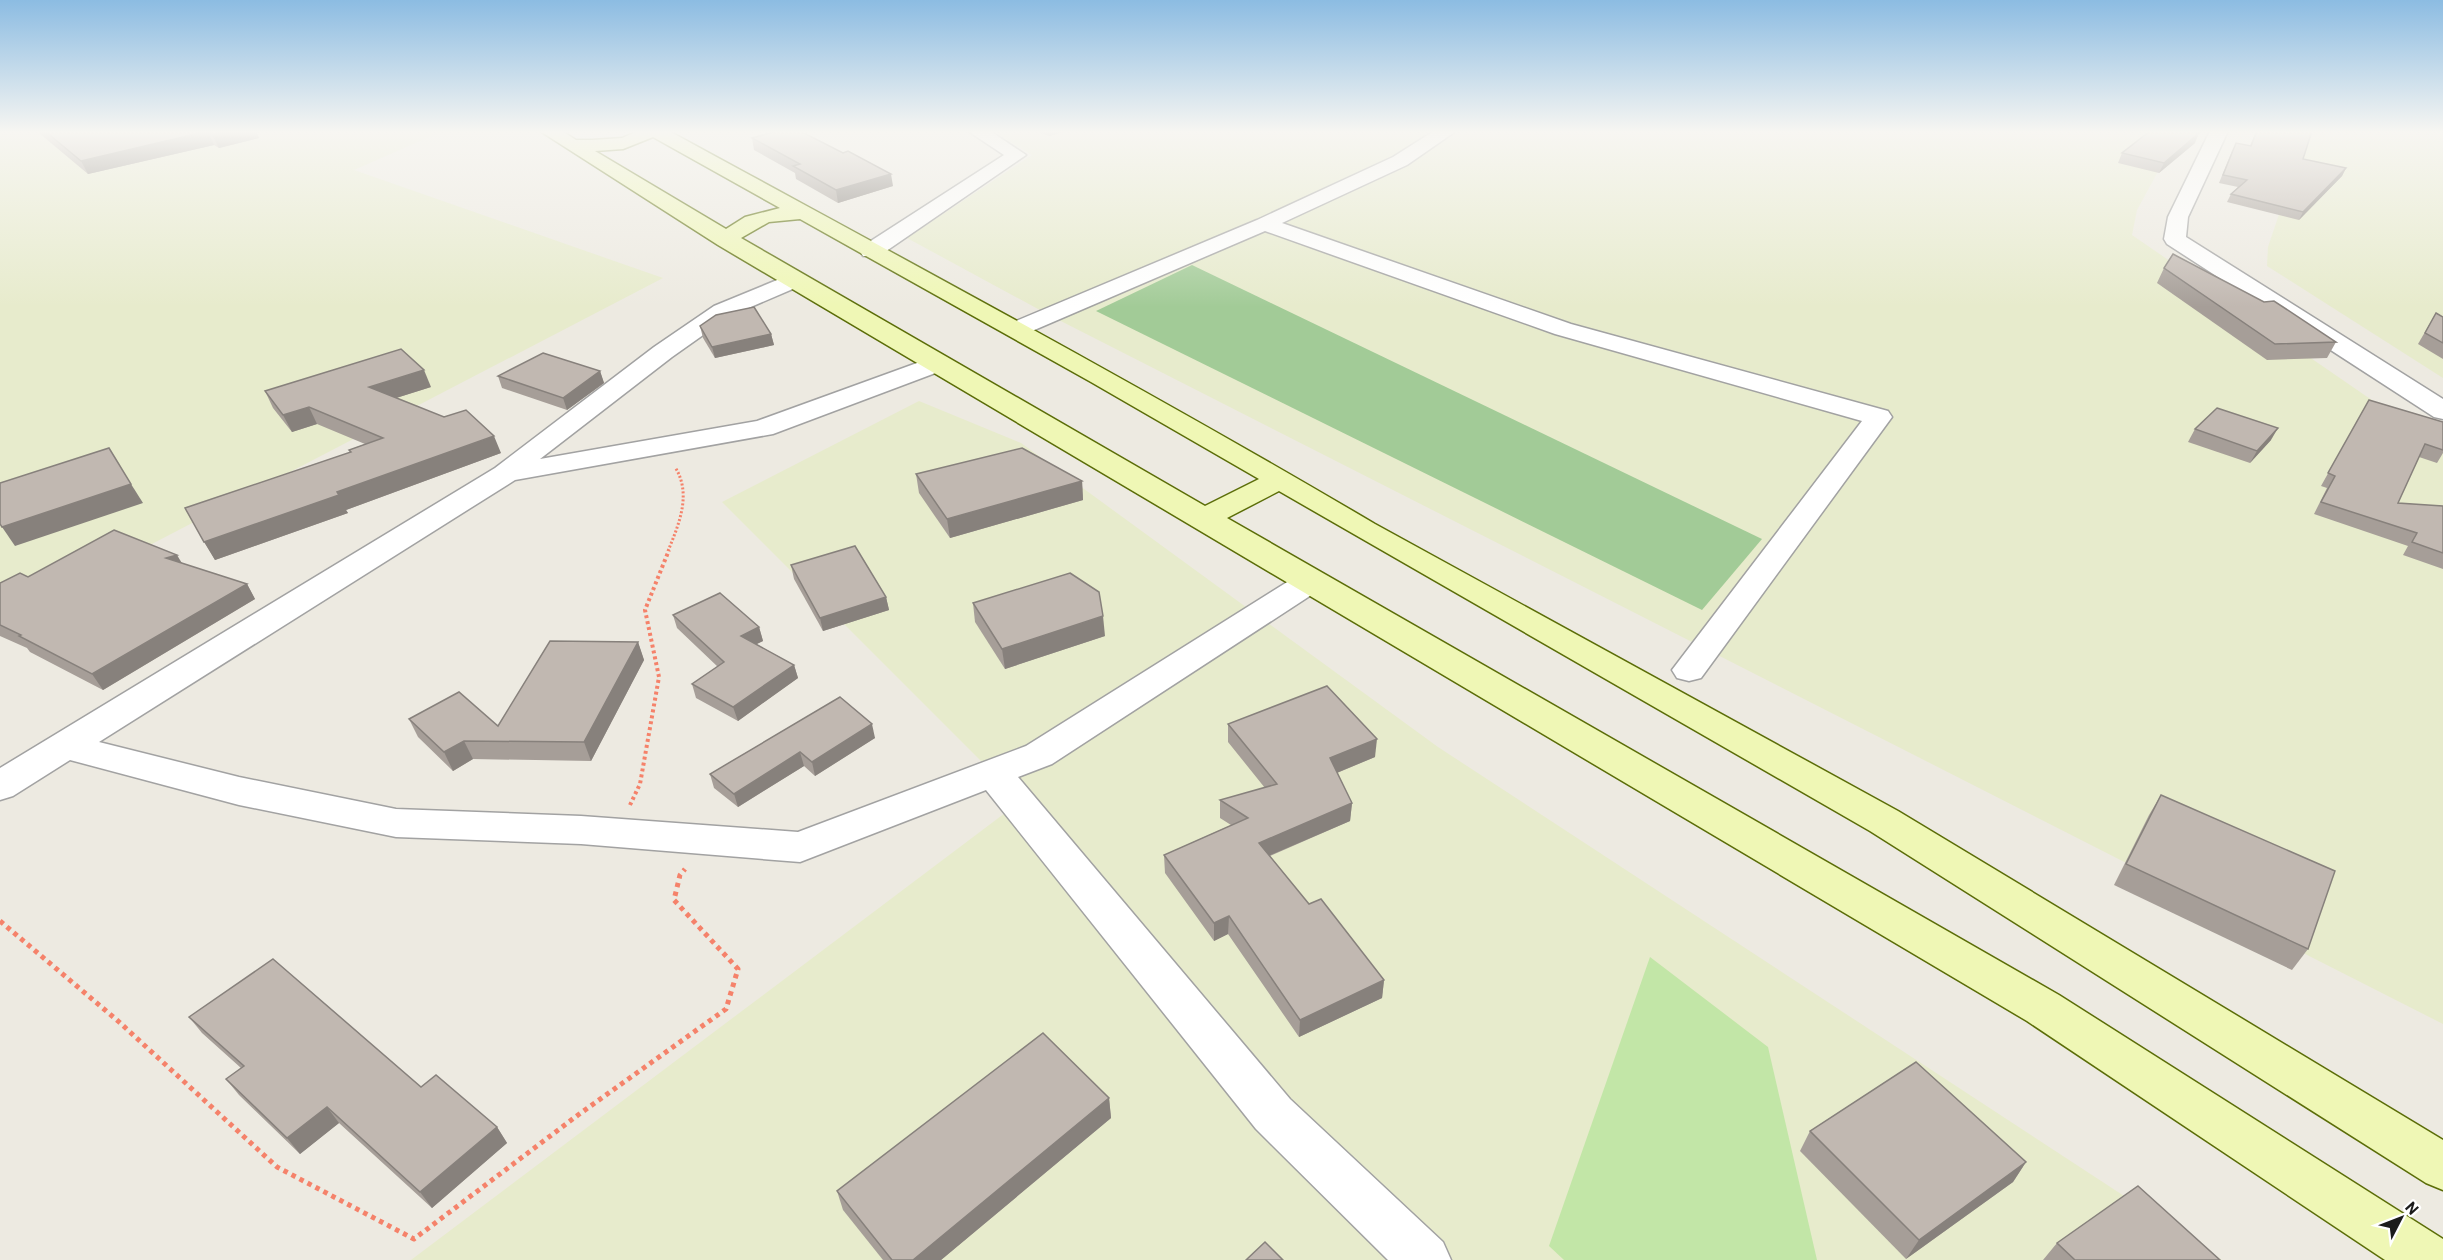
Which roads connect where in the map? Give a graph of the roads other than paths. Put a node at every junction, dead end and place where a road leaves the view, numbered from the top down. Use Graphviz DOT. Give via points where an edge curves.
graph roads {
  1 [pos="644,190"];
  2 [pos="761,190"];
  3 [pos="964,190"];
  4 [pos="1338,190"];
  5 [pos="2191,190"];
  6 [pos="803,213"];
  7 [pos="1264,224"];
  8 [pos="726,240"];
  9 [pos="871,251"];
  10 [pos="794,280"];
  11 [pos="1017,329"];
  12 [pos="937,364"];
  13 [pos="2443,411"];
  14 [pos="1281,479"];
  15 [pos="493,482"];
  16 [pos="1203,519"];
  17 [pos="1311,581"];
  18 [pos="1689,670"];
  19 [pos="65,746"];
  20 [pos="993,773"];
  21 [pos="0,786"];
  22 [pos="2443,1167"];
  23 [pos="1425,1260"];
  24 [pos="2430,1260"];
  1 -- 8 [label="main road"];
  2 -- 6 [label="main road"];
  3 -- 9 [label="street"];
  4 -- 7 [label="street"];
  5 -- 13 [label="street" via="2178,217 2175,239"];
  6 -- 8 [label="main road" via="776,213 743,225"];
  6 -- 9 [label="main road"];
  7 -- 11 [label="street"];
  7 -- 18 [label="street" via="1563,329 1879,417"];
  8 -- 10 [label="main road"];
  9 -- 11 [label="main road"];
  10 -- 12 [label="main road"];
  10 -- 15 [label="street" via="722,311"];
  11 -- 14 [label="main road"];
  12 -- 15 [label="street" via="762,428 507,473"];
  12 -- 16 [label="main road"];
  14 -- 16 [label="main road"];
  14 -- 22 [label="main road" via="1364,530 1884,821"];
  15 -- 19 [label="street"];
  16 -- 17 [label="main road"];
  17 -- 20 [label="street" via="1039,755"];
  17 -- 24 [label="main road" via="2043,1008"];
  19 -- 20 [label="street" via="239,791 396,823 616,833 800,847"];
  19 -- 21 [label="street"];
  20 -- 23 [label="street" via="1273,1114"];
}
